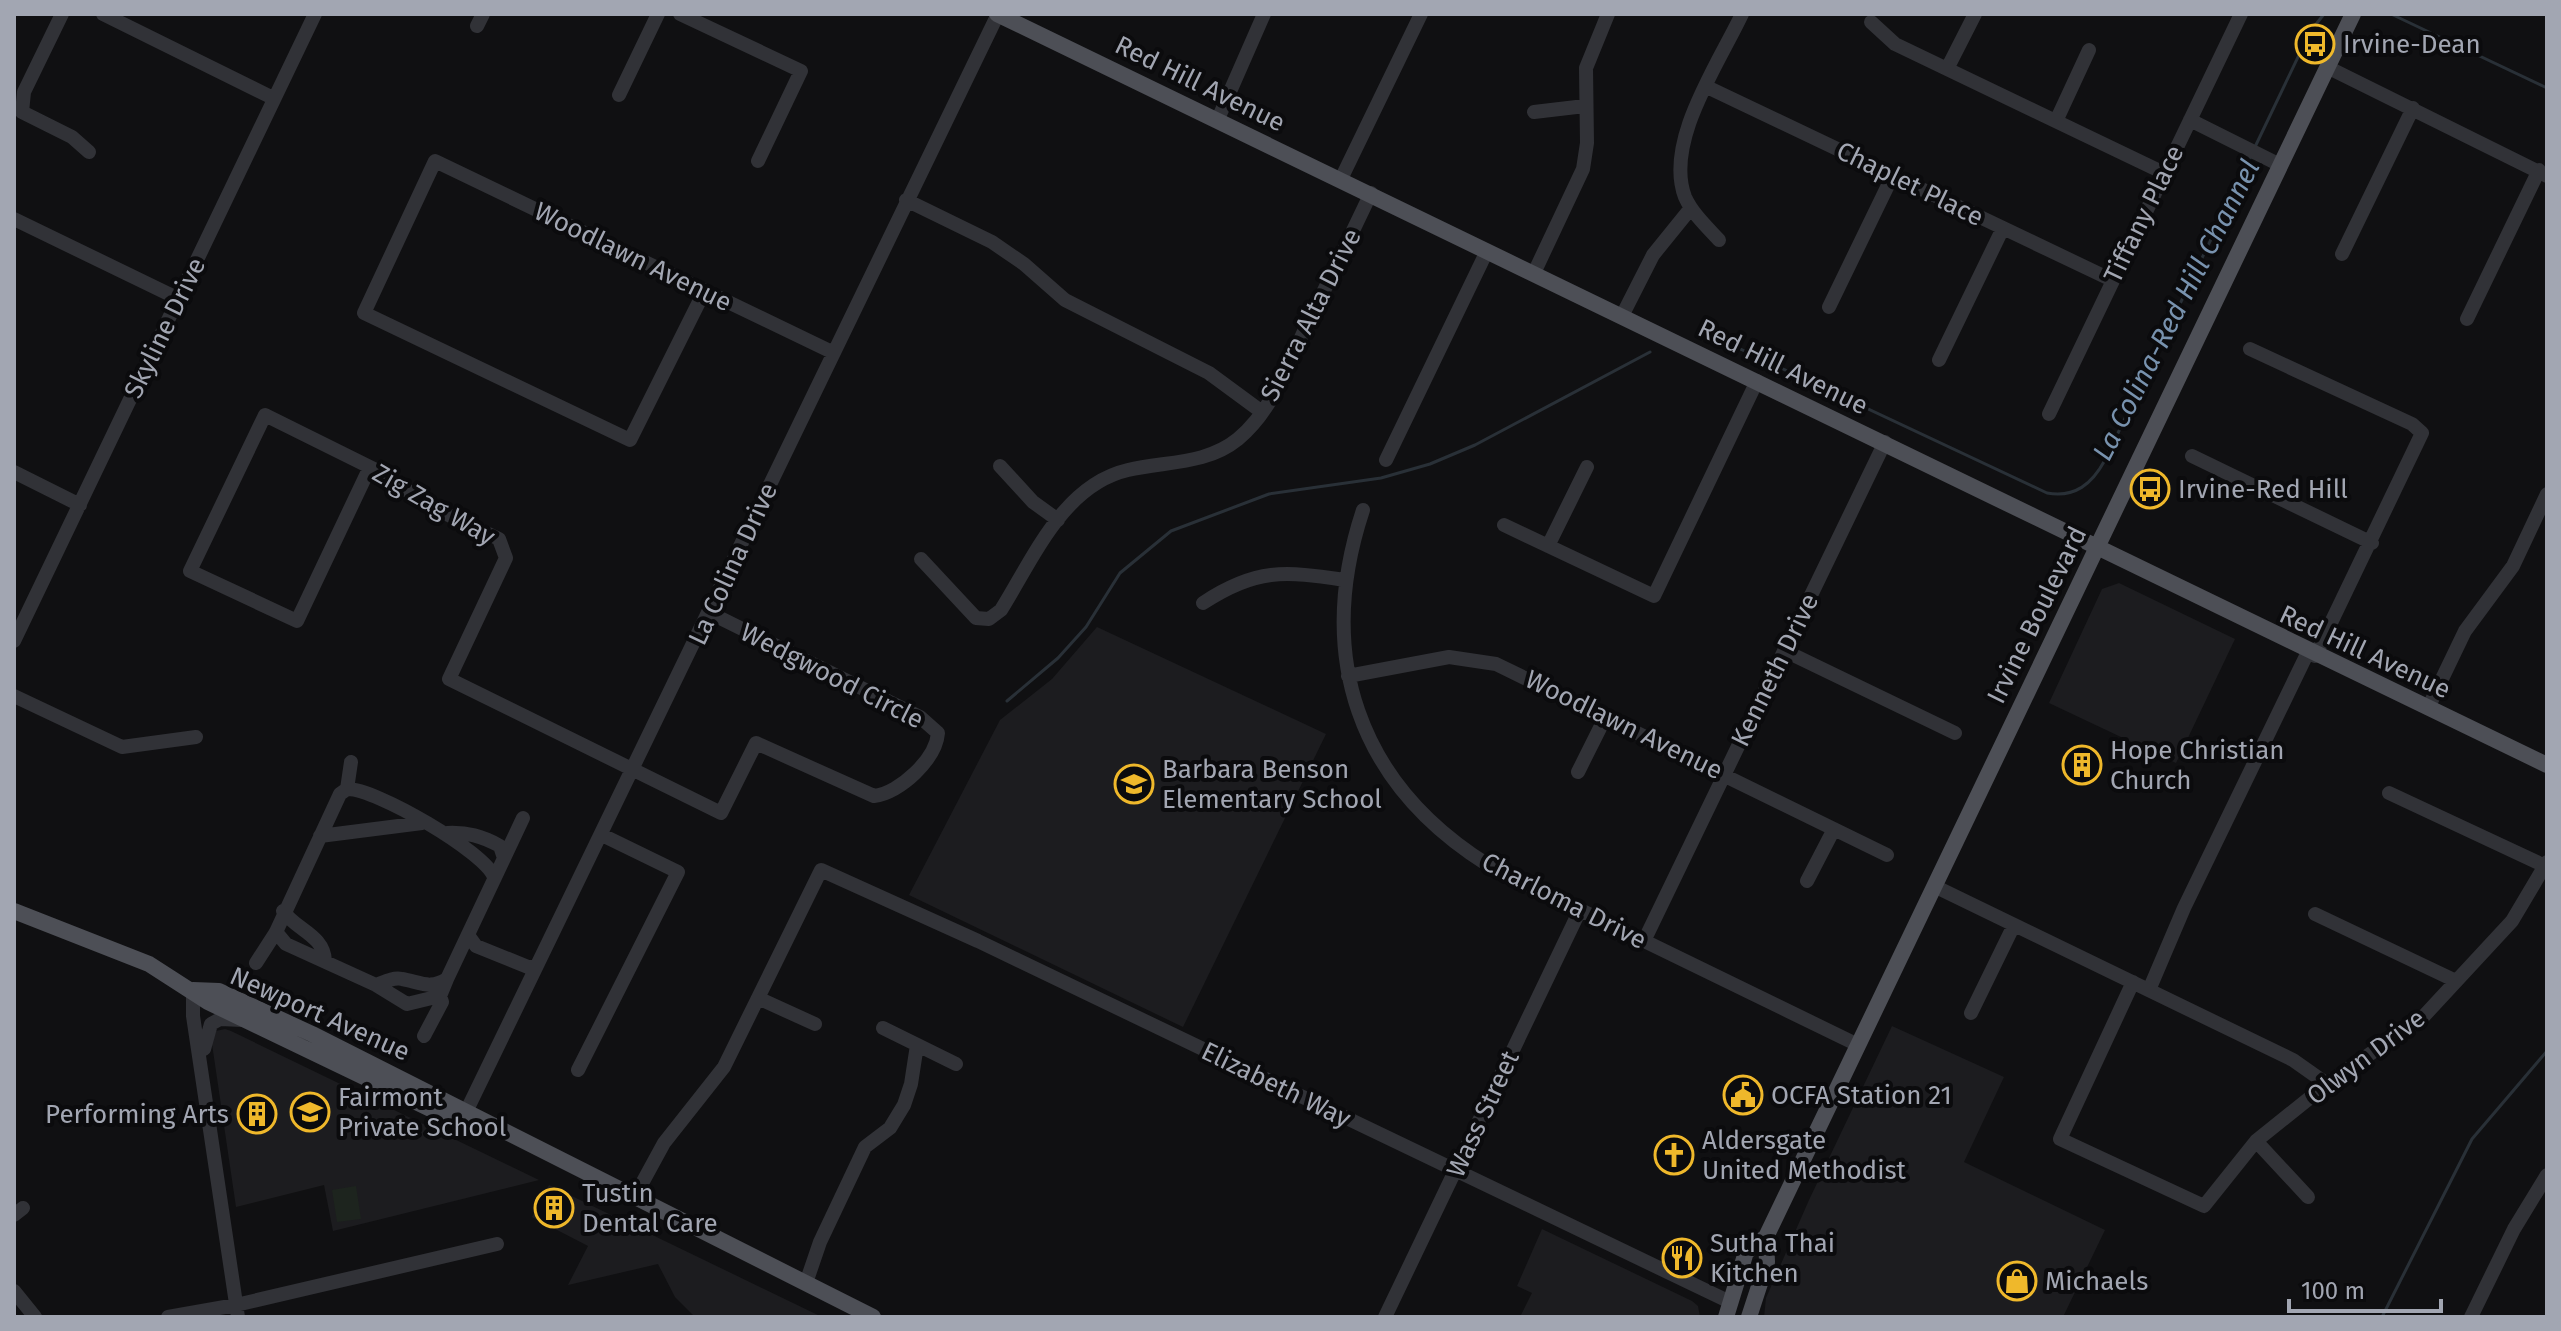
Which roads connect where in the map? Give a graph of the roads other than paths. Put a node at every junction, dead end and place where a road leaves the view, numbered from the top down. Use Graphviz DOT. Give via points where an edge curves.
graph roads {
  1 [pos="62,14"];
  2 [pos="103,14"];
  3 [pos="315,14"];
  4 [pos="658,14"];
  5 [pos="680,14"];
  6 [pos="997,14"];
  7 [pos="1264,14"];
  8 [pos="1421,14"];
  9 [pos="1608,14"];
  10 [pos="1742,14"];
  11 [pos="1975,14"];
  12 [pos="2241,14"];
  13 [pos="2353,14"];
  14 [pos="1871,22"];
  15 [pos="2089,50"];
  16 [pos="1948,67"];
  17 [pos="2327,67"];
  18 [pos="1707,87"];
  19 [pos="619,95"];
  20 [pos="273,98"];
  21 [pos="1585,106"];
  22 [pos="2413,108"];
  23 [pos="1534,112"];
  24 [pos="1218,119"];
  25 [pos="2057,119"];
  26 [pos="2190,120"];
  27 [pos="89,152"];
  28 [pos="758,161"];
  29 [pos="2280,165"];
  30 [pos="2164,173"];
  31 [pos="2543,173"];
  32 [pos="1893,175"];
  33 [pos="1341,179"];
  34 [pos="1371,193"];
  35 [pos="906,200"];
  36 [pos="1691,208"];
  37 [pos="14,219"];
  38 [pos="2003,228"];
  39 [pos="1719,240"];
  40 [pos="1487,251"];
  41 [pos="2342,254"];
  42 [pos="1534,273"];
  43 [pos="2112,280"];
  44 [pos="704,292"];
  45 [pos="179,299"];
  46 [pos="1829,307"];
  47 [pos="1622,316"];
  48 [pos="2467,319"];
  49 [pos="2250,349"];
  50 [pos="832,352"];
  51 [pos="1939,360"];
  52 [pos="1757,381"];
  53 [pos="1262,412"];
  54 [pos="2049,414"];
  55 [pos="1885,442"];
  56 [pos="2192,456"];
  57 [pos="1386,460"];
  58 [pos="1000,466"];
  59 [pos="370,467"];
  60 [pos="1587,467"];
  61 [pos="14,472"];
  62 [pos="2547,494"];
  63 [pos="80,505"];
  64 [pos="1363,510"];
  65 [pos="1058,520"];
  66 [pos="1504,525"];
  67 [pos="2372,543"];
  68 [pos="1548,546"];
  69 [pos="2096,547"];
  70 [pos="921,559"];
  71 [pos="1345,580"];
  72 [pos="1203,603"];
  73 [pos="710,613"];
  74 [pos="14,641"];
  75 [pos="1785,651"];
  76 [pos="2312,654"];
  77 [pos="1348,676"];
  78 [pos="14,696"];
  79 [pos="2428,708"];
  80 [pos="1606,716"];
  81 [pos="1955,733"];
  82 [pos="196,737"];
  83 [pos="351,762"];
  84 [pos="2547,765"];
  85 [pos="633,770"];
  86 [pos="1578,772"];
  87 [pos="1724,775"];
  88 [pos="347,789"];
  89 [pos="2389,793"];
  90 [pos="523,818"];
  91 [pos="427,823"];
  92 [pos="1834,829"];
  93 [pos="447,833"];
  94 [pos="602,835"];
  95 [pos="320,836"];
  96 [pos="1887,855"];
  97 [pos="504,858"];
  98 [pos="2546,864"];
  99 [pos="494,877"];
  100 [pos="1807,881"];
  101 [pos="1934,886"];
  102 [pos="1580,910"];
  103 [pos="14,911"];
  104 [pos="283,911"];
  105 [pos="2315,914"];
  106 [pos="2014,925"];
  107 [pos="276,932"];
  108 [pos="468,935"];
  109 [pos="1644,941"];
  110 [pos="325,961"];
  111 [pos="256,963"];
  112 [pos="536,967"];
  113 [pos="447,979"];
  114 [pos="2456,981"];
  115 [pos="2133,982"];
  116 [pos="376,985"];
  117 [pos="193,990"];
  118 [pos="2149,990"];
  119 [pos="440,996"];
  120 [pos="758,998"];
  121 [pos="422,1003"];
  122 [pos="1971,1013"];
  123 [pos="243,1020"];
  124 [pos="432,1021"];
  125 [pos="815,1024"];
  126 [pos="883,1028"];
  127 [pos="424,1036"];
  128 [pos="917,1045"];
  129 [pos="1858,1045"];
  130 [pos="956,1064"];
  131 [pos="202,1065"];
  132 [pos="578,1070"];
  133 [pos="2327,1084"];
  134 [pos="465,1114"];
  135 [pos="2256,1141"];
  136 [pos="1455,1173"];
  137 [pos="2547,1175"];
  138 [pos="2308,1197"];
  139 [pos="634,1198"];
  140 [pos="1766,1237"];
  141 [pos="497,1244"];
  142 [pos="806,1283"];
  143 [pos="14,1291"];
  144 [pos="1728,1309"];
  145 [pos="237,1311"];
  146 [pos="863,1315"];
  147 [pos="35,1317"];
  148 [pos="168,1317"];
  149 [pos="1385,1317"];
  150 [pos="1713,1317"];
  151 [pos="1749,1317"];
  152 [pos="2471,1317"];
  1 -- 27 [label="street" via="24,92 22,112 72,137"];
  2 -- 20 [label="street"];
  3 -- 20 [label="street, Skyline Drive"];
  4 -- 19 [label="street"];
  5 -- 28 [label="street" via="801,71"];
  6 -- 24 [label="main road, Red Hill Avenue"];
  6 -- 35 [label="street, La Colina Drive"];
  7 -- 24 [label="street"];
  8 -- 33 [label="street"];
  9 -- 21 [label="street" via="1586,68"];
  10 -- 18 [label="street"];
  11 -- 16 [label="street"];
  12 -- 26 [label="street, Tiffany Place"];
  13 -- 17 [label="main road, Irvine Boulevard"];
  14 -- 16 [label="street" via="1895,44"];
  15 -- 25 [label="street"];
  16 -- 25 [label="street"];
  17 -- 22 [label="street"];
  17 -- 29 [label="main road, Irvine Boulevard"];
  18 -- 32 [label="street, Chaplet Place"];
  18 -- 36 [label="street" via="1681,145 1680,178"];
  20 -- 45 [label="street, Skyline Drive"];
  21 -- 23 [label="street"];
  21 -- 42 [label="street" via="1583,169"];
  22 -- 31 [label="street"];
  22 -- 41 [label="street"];
  24 -- 33 [label="main road, Red Hill Avenue"];
  25 -- 30 [label="street"];
  26 -- 29 [label="street"];
  26 -- 30 [label="street, Tiffany Place"];
  29 -- 69 [label="main road, Irvine Boulevard"];
  30 -- 43 [label="street, Tiffany Place"];
  31 -- 48 [label="street"];
  32 -- 38 [label="street, Chaplet Place"];
  32 -- 46 [label="street"];
  33 -- 34 [label="main road, Red Hill Avenue"];
  34 -- 40 [label="main road, Red Hill Avenue"];
  34 -- 53 [label="street, Sierra Alta Drive"];
  35 -- 50 [label="street, La Colina Drive"];
  35 -- 53 [label="street" via="992,242 1065,300 1209,373"];
  36 -- 39 [label="street"];
  36 -- 47 [label="street" via="1653,255"];
  37 -- 45 [label="street"];
  38 -- 43 [label="street, Chaplet Place"];
  38 -- 51 [label="street"];
  40 -- 42 [label="main road, Red Hill Avenue"];
  40 -- 57 [label="street"];
  42 -- 47 [label="main road, Red Hill Avenue"];
  43 -- 54 [label="street, Tiffany Place"];
  44 -- 44 [label="street, Woodlawn Avenue" via="630,440 364,313 435,161"];
  44 -- 50 [label="street, Woodlawn Avenue"];
  45 -- 63 [label="street, Skyline Drive"];
  47 -- 52 [label="main road, Red Hill Avenue"];
  49 -- 67 [label="street" via="2422,433"];
  50 -- 73 [label="street, La Colina Drive"];
  52 -- 55 [label="main road, Red Hill Avenue"];
  52 -- 68 [label="street" via="1654,596"];
  53 -- 65 [label="street, Sierra Alta Drive" via="1235,441 1212,454 1125,470 1100,480"];
  55 -- 69 [label="main road, Red Hill Avenue"];
  55 -- 75 [label="street, Kenneth Drive"];
  56 -- 67 [label="street"];
  58 -- 65 [label="street"];
  59 -- 59 [label="street, Zig Zag Way" via="297,621 190,571 265,415"];
  59 -- 85 [label="street, Zig Zag Way" via="421,502 499,539 505,547 506,558 449,679"];
  60 -- 68 [label="street"];
  61 -- 63 [label="street"];
  62 -- 79 [label="street" via="2513,566 2465,631"];
  63 -- 74 [label="street, Skyline Drive"];
  64 -- 71 [label="street, Charloma Drive"];
  65 -- 70 [label="street, Sierra Alta Drive" via="1001,610 989,619 976,618"];
  66 -- 68 [label="street"];
  67 -- 76 [label="street"];
  69 -- 76 [label="main road, Red Hill Avenue"];
  69 -- 101 [label="main road, Irvine Boulevard"];
  71 -- 72 [label="street" via="1261,574"];
  71 -- 77 [label="street, Charloma Drive" via="1342,631"];
  73 -- 85 [label="street, La Colina Drive"];
  73 -- 85 [label="street, Wedgwood Circle" via="920,717 938,733 937,743 904,783 874,796 756,743 721,813"];
  75 -- 81 [label="street"];
  75 -- 87 [label="street, Kenneth Drive"];
  76 -- 79 [label="main road, Red Hill Avenue"];
  76 -- 118 [label="street" via="2184,908"];
  77 -- 80 [label="street, Woodlawn Avenue" via="1419,660 1479,659"];
  77 -- 102 [label="street, Charloma Drive" via="1362,724 1383,765 1435,828 1488,865"];
  78 -- 82 [label="street" via="122,747"];
  79 -- 84 [label="main road, Red Hill Avenue"];
  80 -- 86 [label="street"];
  80 -- 87 [label="street, Woodlawn Avenue"];
  83 -- 88 [label="street"];
  85 -- 94 [label="street, La Colina Drive"];
  87 -- 92 [label="street, Woodlawn Avenue"];
  87 -- 109 [label="street, Kenneth Drive"];
  88 -- 91 [label="street" via="363,791"];
  88 -- 95 [label="street"];
  89 -- 98 [label="street"];
  90 -- 97 [label="street"];
  91 -- 93 [label="street"];
  91 -- 95 [label="street"];
  92 -- 96 [label="street, Woodlawn Avenue"];
  92 -- 100 [label="street"];
  93 -- 97 [label="street" via="488,840 500,846"];
  93 -- 99 [label="street" via="487,864"];
  94 -- 112 [label="street, La Colina Drive"];
  94 -- 132 [label="street" via="678,872"];
  95 -- 104 [label="street"];
  97 -- 99 [label="street"];
  98 -- 114 [label="street, Olwyn Drive" via="2512,921"];
  99 -- 108 [label="street"];
  101 -- 106 [label="street"];
  101 -- 129 [label="main road, Irvine Boulevard"];
  102 -- 109 [label="street, Charloma Drive"];
  102 -- 136 [label="street, Wass Street"];
  103 -- 117 [label="main road, Newport Avenue" via="149,964"];
  104 -- 107 [label="street"];
  104 -- 110 [label="street" via="318,940"];
  105 -- 114 [label="street"];
  106 -- 115 [label="street"];
  106 -- 122 [label="street"];
  107 -- 110 [label="street" via="286,944"];
  107 -- 111 [label="street"];
  108 -- 112 [label="street"];
  108 -- 113 [label="street"];
  109 -- 129 [label="street, Charloma Drive"];
  110 -- 116 [label="street"];
  112 -- 134 [label="street, La Colina Drive"];
  113 -- 116 [label="street" via="416,985 398,978"];
  113 -- 119 [label="street"];
  114 -- 133 [label="street, Olwyn Drive" via="2394,1040"];
  115 -- 118 [label="street"];
  115 -- 135 [label="street, Olwyn Drive" via="2060,1139 2204,1206"];
  116 -- 121 [label="street" via="407,1004"];
  117 -- 123 [label="main road, Newport Avenue"];
  117 -- 131 [label="street"];
  117 -- 134 [label="main road, Newport Avenue" via="219,991 448,1099"];
  118 -- 133 [label="street" via="2293,1060"];
  119 -- 121 [label="street"];
  119 -- 124 [label="street"];
  120 -- 125 [label="street"];
  120 -- 136 [label="street, Elizabeth Way" via="821,870"];
  120 -- 139 [label="street" via="724,1067 664,1143"];
  121 -- 124 [label="street"];
  123 -- 131 [label="street" via="211,1024"];
  123 -- 134 [label="main road, Newport Avenue" via="441,1114"];
  124 -- 127 [label="street"];
  126 -- 128 [label="street"];
  128 -- 130 [label="street"];
  128 -- 142 [label="street" via="904,1105 890,1128 865,1147"];
  129 -- 140 [label="main road, Irvine Boulevard"];
  131 -- 145 [label="street"];
  133 -- 135 [label="street, Olwyn Drive"];
  134 -- 139 [label="main road, Newport Avenue"];
  135 -- 138 [label="street"];
  136 -- 144 [label="street, Elizabeth Way"];
  136 -- 149 [label="street, Wass Street"];
  137 -- 152 [label="street"];
  139 -- 142 [label="main road, Newport Avenue"];
  140 -- 144 [label="main road, Irvine Boulevard" via="1746,1252"];
  140 -- 151 [label="main road, Irvine Boulevard" via="1767,1262"];
  141 -- 145 [label="street"];
  142 -- 146 [label="main road, Newport Avenue"];
  143 -- 147 [label="street"];
  144 -- 150 [label="main road"];
  145 -- 148 [label="street"];
}
